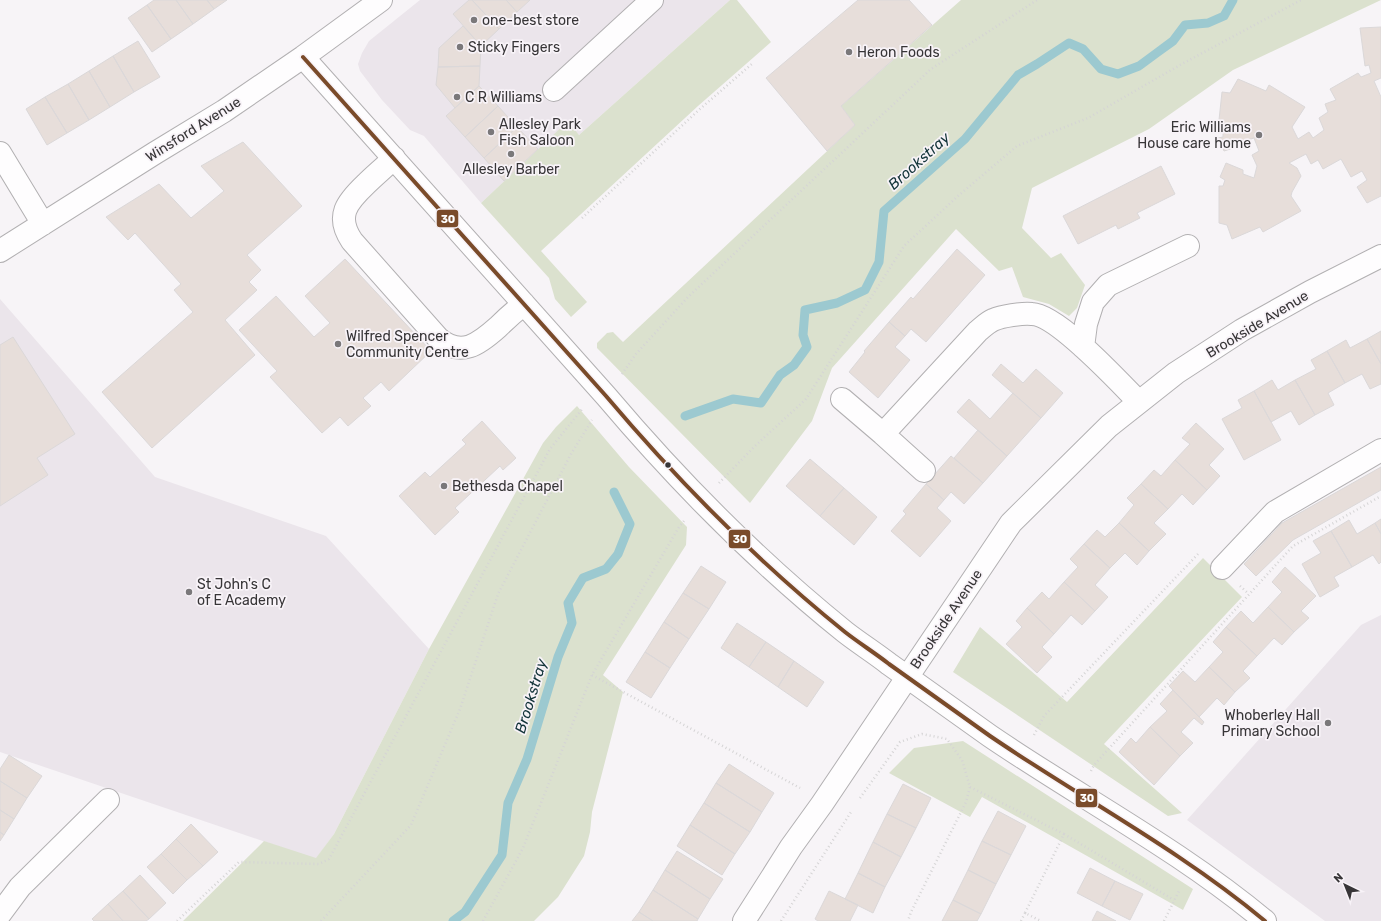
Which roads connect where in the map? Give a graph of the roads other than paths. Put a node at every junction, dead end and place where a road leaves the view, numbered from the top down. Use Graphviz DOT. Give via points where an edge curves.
graph roads {
  1 [pos="380,0"];
  2 [pos="652,0"];
  3 [pos="303,57"];
  4 [pos="554,90"];
  5 [pos="0,153"];
  6 [pos="394,158"];
  7 [pos="43,224"];
  8 [pos="1188,246"];
  9 [pos="0,251"];
  10 [pos="1381,256"];
  11 [pos="524,304"];
  12 [pos="1083,347"];
  13 [pos="842,399"];
  14 [pos="1139,402"];
  15 [pos="883,434"];
  16 [pos="1381,450"];
  17 [pos="924,471"];
  18 [pos="1222,568"];
  19 [pos="907,677"];
  20 [pos="108,800"];
  21 [pos="0,914"];
  22 [pos="744,921"];
  23 [pos="1265,921"];
  1 -- 3 [label="street, Winsford Avenue"];
  2 -- 4 [label="street"];
  3 -- 6 [label="street"];
  3 -- 7 [label="street, Winsford Avenue" via="224,111"];
  5 -- 7 [label="street"];
  6 -- 11 [label="street"];
  6 -- 11 [label="street" via="356,194 344,211 346,233 352,242 438,338 452,347 470,347 478,343"];
  7 -- 9 [label="street, Winsford Avenue"];
  8 -- 12 [label="street" via="1108,285 1093,302 1086,324"];
  10 -- 14 [label="street, Brookside Avenue" via="1242,330 1176,373"];
  11 -- 19 [label="street" via="631,426 746,544 792,588 846,633"];
  12 -- 14 [label="street"];
  12 -- 15 [label="street" via="1046,318 1033,314 993,320 978,331"];
  13 -- 15 [label="street"];
  14 -- 19 [label="street, Brookside Avenue" via="1109,426 1011,523"];
  15 -- 17 [label="street"];
  16 -- 18 [label="street" via="1275,512"];
  19 -- 22 [label="street, Brookside Avenue" via="791,847"];
  19 -- 23 [label="street" via="992,737 1192,867"];
  20 -- 21 [label="street" via="20,887"];
}
